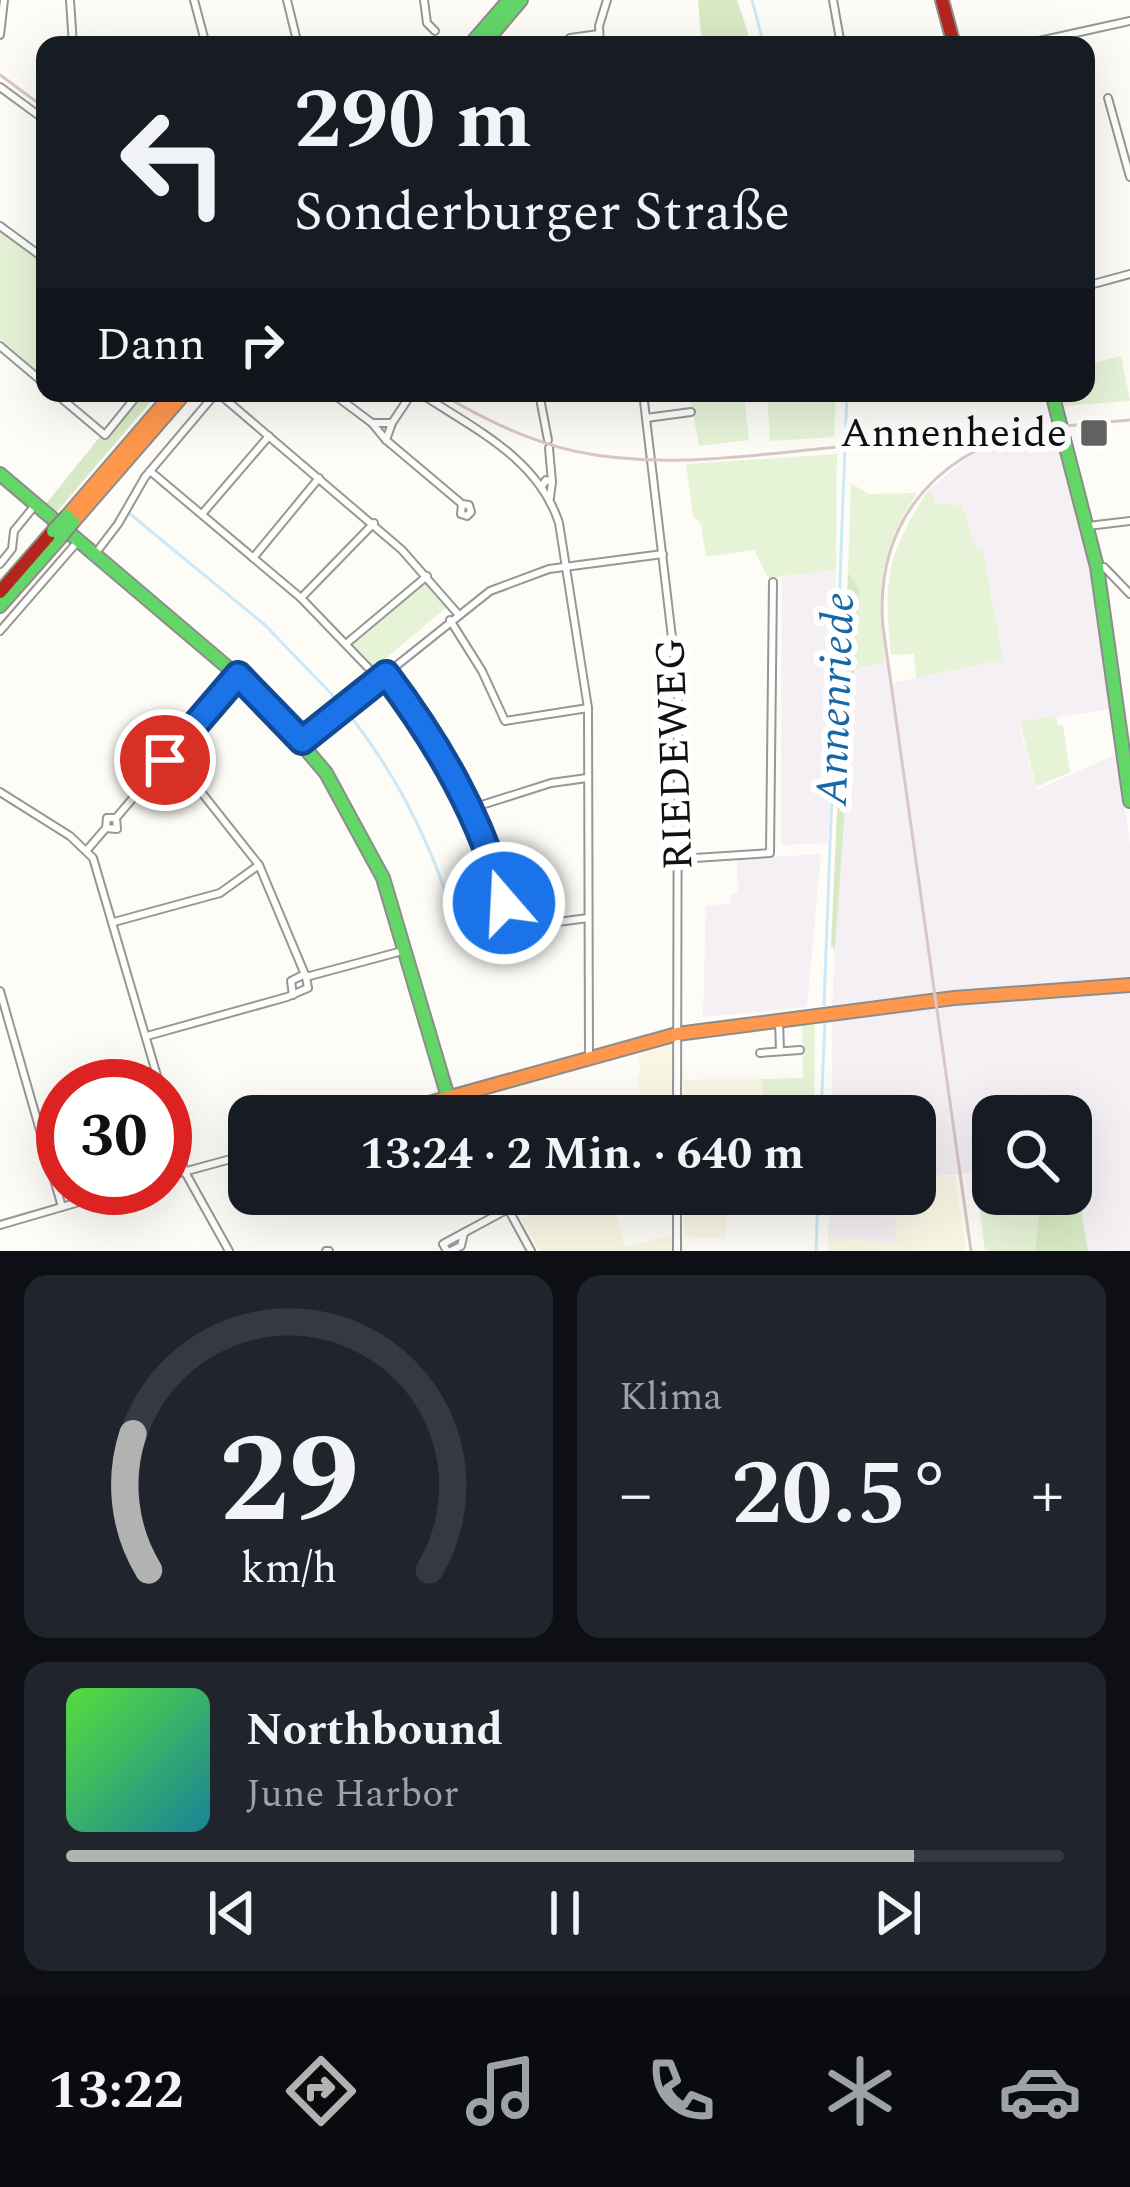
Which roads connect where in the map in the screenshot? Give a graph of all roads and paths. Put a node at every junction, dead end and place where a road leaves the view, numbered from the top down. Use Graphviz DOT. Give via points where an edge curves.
graph roads {
  1 [pos="4,0"];
  2 [pos="70,0"];
  3 [pos="194,0"];
  4 [pos="287,0"];
  5 [pos="424,0"];
  6 [pos="509,0"];
  7 [pos="521,0"];
  8 [pos="607,0"];
  9 [pos="833,0"];
  10 [pos="942,0"];
  11 [pos="1130,21"];
  12 [pos="435,31"];
  13 [pos="599,34"];
  14 [pos="0,35"];
  15 [pos="72,36"];
  16 [pos="204,36"];
  17 [pos="296,36"];
  18 [pos="478,36"];
  19 [pos="491,36"];
  20 [pos="584,36"];
  21 [pos="839,36"];
  22 [pos="952,36"];
  23 [pos="1062,36"];
  24 [pos="0,87"];
  25 [pos="1108,98"];
  26 [pos="36,113"];
  27 [pos="1130,177"];
  28 [pos="0,226"];
  29 [pos="36,252"];
  30 [pos="1130,274"];
  31 [pos="1095,284"];
  32 [pos="0,346"];
  33 [pos="36,376"];
  34 [pos="65,402"];
  35 [pos="132,402"];
  36 [pos="166,402"];
  37 [pos="177,402"];
  38 [pos="209,402"];
  39 [pos="228,402"];
  40 [pos="344,402"];
  41 [pos="409,402"];
  42 [pos="430,402"];
  43 [pos="541,402"];
  44 [pos="644,402"];
  45 [pos="1054,402"];
  46 [pos="691,412"];
  47 [pos="646,418"];
  48 [pos="372,423"];
  49 [pos="392,423"];
  50 [pos="269,436"];
  51 [pos="386,440"];
  52 [pos="150,471"];
  53 [pos="0,474"];
  54 [pos="319,478"];
  55 [pos="552,482"];
  56 [pos="542,486"];
  57 [pos="550,498"];
  58 [pos="36,504"];
  59 [pos="463,504"];
  60 [pos="202,514"];
  61 [pos="70,519"];
  62 [pos="1130,521"];
  63 [pos="374,524"];
  64 [pos="1088,526"];
  65 [pos="56,534"];
  66 [pos="79,540"];
  67 [pos="94,554"];
  68 [pos="663,554"];
  69 [pos="253,558"];
  70 [pos="0,564"];
  71 [pos="566,566"];
  72 [pos="1097,567"];
  73 [pos="427,576"];
  74 [pos="773,582"];
  75 [pos="0,592"];
  76 [pos="1130,594"];
  77 [pos="301,598"];
  78 [pos="0,606"];
  79 [pos="454,617"];
  80 [pos="0,632"];
  81 [pos="346,644"];
  82 [pos="238,675"];
  83 [pos="382,676"];
  84 [pos="588,708"];
  85 [pos="302,741"];
  86 [pos="165,760"];
  87 [pos="589,778"];
  88 [pos="0,792"];
  89 [pos="1130,801"];
  90 [pos="470,808"];
  91 [pos="87,850"];
  92 [pos="679,859"];
  93 [pos="259,865"];
  94 [pos="588,918"];
  95 [pos="114,922"];
  96 [pos="510,927"];
  97 [pos="458,935"];
  98 [pos="406,950"];
  99 [pos="306,976"];
  100 [pos="1130,985"];
  101 [pos="0,991"];
  102 [pos="293,994"];
  103 [pos="779,1020"];
  104 [pos="677,1034"];
  105 [pos="146,1036"];
  106 [pos="800,1049"];
  107 [pos="780,1052"];
  108 [pos="760,1053"];
  109 [pos="152,1059"];
  110 [pos="589,1060"];
  111 [pos="447,1095"];
  112 [pos="456,1095"];
  113 [pos="677,1095"];
  114 [pos="36,1116"];
  115 [pos="228,1160"];
  116 [pos="192,1170"];
  117 [pos="192,1185"];
  118 [pos="36,1215"];
  119 [pos="497,1215"];
  120 [pos="511,1215"];
  121 [pos="677,1215"];
  122 [pos="0,1225"];
  123 [pos="529,1248"];
  124 [pos="229,1251"];
  125 [pos="449,1251"];
  126 [pos="518,1251"];
  127 [pos="677,1251"];
  1 -- 14 [label="street"];
  2 -- 15 [label="street"];
  3 -- 16 [label="street"];
  4 -- 17 [label="street"];
  5 -- 12 [label="street"];
  6 -- 18 [label="main road"];
  7 -- 19 [label="main road"];
  8 -- 13 [label="street"];
  9 -- 21 [label="street"];
  10 -- 22 [label="main road"];
  11 -- 23 [label="street"];
  13 -- 20 [label="street"];
  24 -- 26 [label="street"];
  25 -- 27 [label="street"];
  28 -- 29 [label="street"];
  30 -- 31 [label="street"];
  32 -- 33 [label="street"];
  34 -- 35 [label="street" via="105,436"];
  36 -- 61 [label="main road"];
  37 -- 61 [label="main road"];
  38 -- 52 [label="street"];
  39 -- 50 [label="street"];
  40 -- 48 [label="street"];
  41 -- 49 [label="street"];
  42 -- 56 [label="street" via="515,457"];
  43 -- 55 [label="street"];
  44 -- 47 [label="street, RIEDEWEG"];
  45 -- 64 [label="main road"];
  46 -- 47 [label="street"];
  47 -- 68 [label="street, RIEDEWEG"];
  48 -- 49 [label="street"];
  48 -- 51 [label="street"];
  49 -- 51 [label="street"];
  50 -- 54 [label="street"];
  50 -- 60 [label="street"];
  51 -- 59 [label="street"];
  52 -- 60 [label="street"];
  52 -- 67 [label="street"];
  53 -- 58 [label="main road"];
  54 -- 63 [label="street"];
  54 -- 69 [label="street"];
  55 -- 56 [label="street"];
  55 -- 57 [label="street"];
  56 -- 57 [label="street"];
  57 -- 71 [label="street"];
  58 -- 66 [label="main road"];
  58 -- 70 [label="street"];
  60 -- 69 [label="street"];
  61 -- 65 [label="main road, bridge"];
  62 -- 64 [label="street"];
  63 -- 73 [label="street"];
  63 -- 77 [label="street"];
  64 -- 72 [label="main road"];
  65 -- 75 [label="main road"];
  65 -- 78 [label="main road"];
  66 -- 67 [label="main road"];
  66 -- 80 [label="street"];
  67 -- 82 [label="main road"];
  68 -- 71 [label="street"];
  68 -- 92 [label="street, RIEDEWEG" via="678,688"];
  69 -- 77 [label="street"];
  71 -- 79 [label="street" via="511,580"];
  71 -- 84 [label="street"];
  72 -- 76 [label="street"];
  72 -- 89 [label="main road"];
  73 -- 79 [label="street"];
  73 -- 81 [label="street"];
  74 -- 92 [label="street" via="770,853"];
  77 -- 81 [label="street"];
  79 -- 83 [label="street"];
  79 -- 84 [label="street" via="505,722"];
  81 -- 83 [label="street"];
  82 -- 85 [label="main road"];
  82 -- 86 [label="street"];
  83 -- 85 [label="street"];
  83 -- 90 [label="street" via="445,759"];
  84 -- 87 [label="street"];
  85 -- 98 [label="main road" via="348,807"];
  86 -- 91 [label="street"];
  86 -- 93 [label="street"];
  87 -- 90 [label="street"];
  87 -- 94 [label="street"];
  88 -- 91 [label="street"];
  90 -- 96 [label="street"];
  91 -- 95 [label="street"];
  92 -- 104 [label="street, RIEDEWEG"];
  93 -- 95 [label="street" via="220,893"];
  93 -- 99 [label="street"];
  94 -- 96 [label="street"];
  94 -- 110 [label="street"];
  95 -- 105 [label="street"];
  96 -- 97 [label="street"];
  98 -- 99 [label="street"];
  98 -- 111 [label="main road"];
  99 -- 102 [label="street" via="308,988"];
  99 -- 102 [label="street" via="291,981"];
  100 -- 103 [label="main road"];
  101 -- 114 [label="street"];
  102 -- 105 [label="street"];
  103 -- 104 [label="main road"];
  103 -- 107 [label="street"];
  104 -- 110 [label="main road"];
  104 -- 113 [label="street, RIEDEWEG"];
  105 -- 109 [label="street"];
  106 -- 107 [label="street"];
  107 -- 108 [label="street"];
  110 -- 112 [label="main road"];
  115 -- 116 [label="street"];
  117 -- 124 [label="street"];
  118 -- 122 [label="street"];
  119 -- 125 [label="street" via="443,1244"];
  120 -- 123 [label="street"];
  121 -- 127 [label="street"];
  123 -- 126 [label="street"];
}
